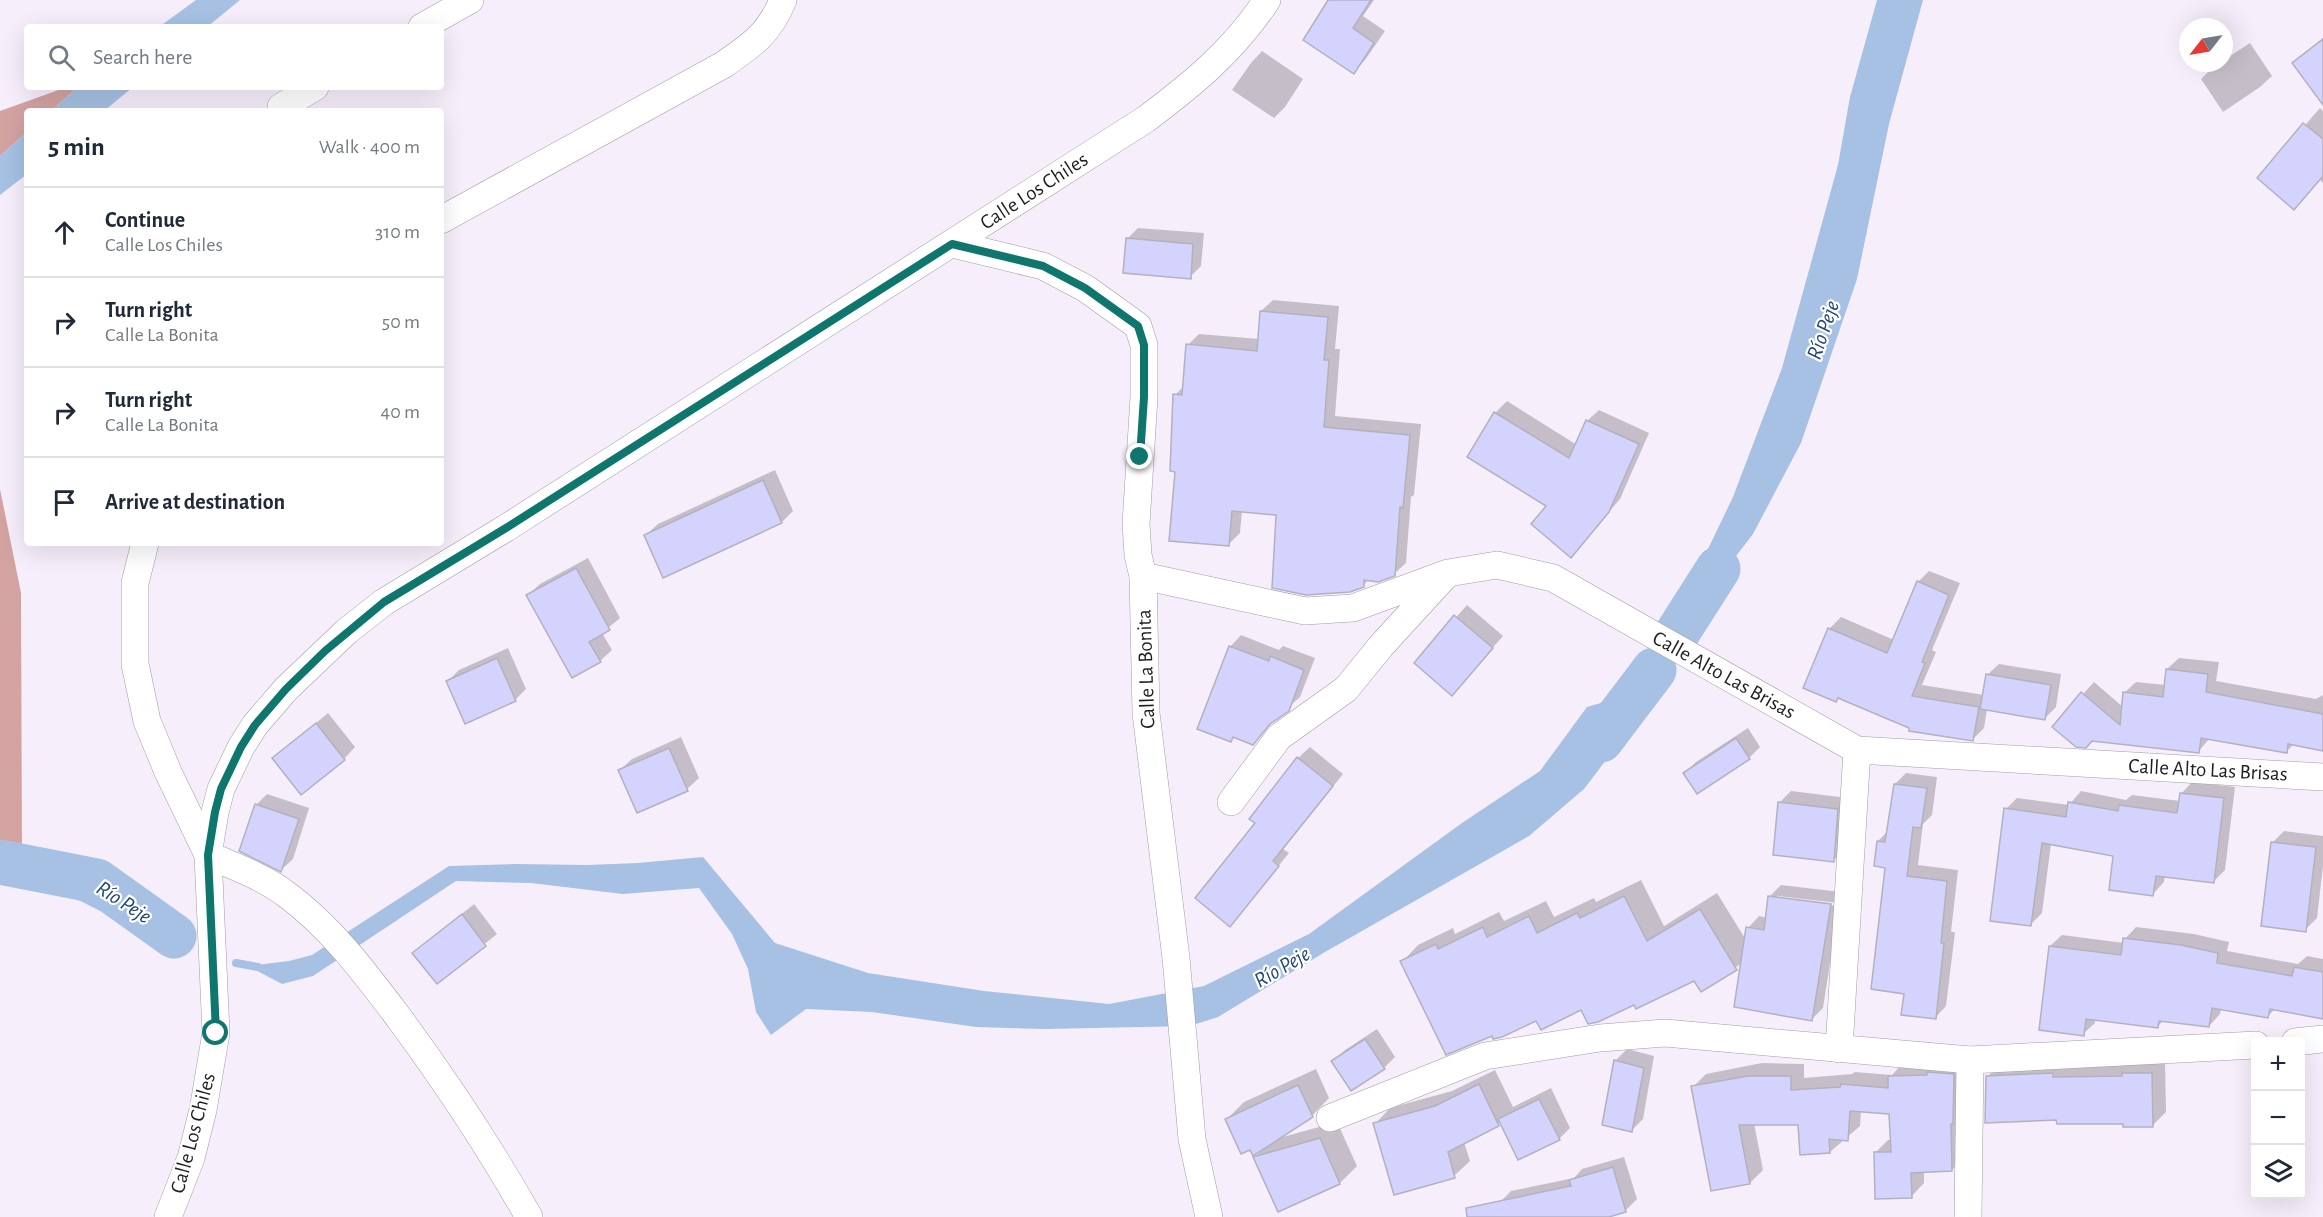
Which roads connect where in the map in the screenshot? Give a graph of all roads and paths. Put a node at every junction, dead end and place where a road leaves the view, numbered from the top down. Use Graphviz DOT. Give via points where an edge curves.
graph roads {
  1 [pos="470,0"];
  2 [pos="783,0"];
  3 [pos="1267,0"];
  4 [pos="427,24"];
  5 [pos="309,90"];
  6 [pos="280,106"];
  7 [pos="444,218"];
  8 [pos="952,244"];
  9 [pos="144,546"];
  10 [pos="1448,573"];
  11 [pos="1143,576"];
  12 [pos="1857,750"];
  13 [pos="2323,777"];
  14 [pos="1231,802"];
  15 [pos="208,855"];
  16 [pos="2323,1039"];
  17 [pos="2305,1040"];
  18 [pos="2251,1045"];
  19 [pos="1839,1048"];
  20 [pos="1970,1060"];
  21 [pos="1330,1118"];
  22 [pos="168,1217"];
  23 [pos="529,1217"];
  24 [pos="1209,1217"];
  25 [pos="1968,1217"];
  1 -- 4 [label="street"];
  2 -- 7 [label="street" via="771,26 723,65"];
  3 -- 8 [label="street, Calle Los Chiles" via="1215,64 1174,98"];
  5 -- 6 [label="street"];
  8 -- 11 [label="street, Calle La Bonita" via="1043,266 1085,288 1138,326 1144,345 1144,397 1136,524"];
  8 -- 15 [label="street, Calle Los Chiles" via="384,602 347,631 286,689 241,747 221,789"];
  9 -- 15 [label="street" via="135,583 135,664 147,721"];
  10 -- 11 [label="street, Calle Alto Las Brisas" via="1353,608 1305,611"];
  10 -- 12 [label="street, Calle Alto Las Brisas" via="1497,565 1552,578"];
  10 -- 14 [label="street" via="1346,688 1279,737"];
  11 -- 24 [label="street, Calle La Bonita" via="1146,713 1176,958 1192,1139"];
  12 -- 13 [label="street, Calle Alto Las Brisas"];
  12 -- 19 [label="street"];
  15 -- 22 [label="street, Calle Los Chiles" via="216,1033 201,1120"];
  15 -- 23 [label="street" via="285,892 336,938 441,1075"];
  16 -- 17 [label="street"];
  18 -- 20 [label="street"];
  19 -- 20 [label="street"];
  19 -- 21 [label="street" via="1665,1033 1599,1038 1485,1056"];
  20 -- 25 [label="street"];
}
